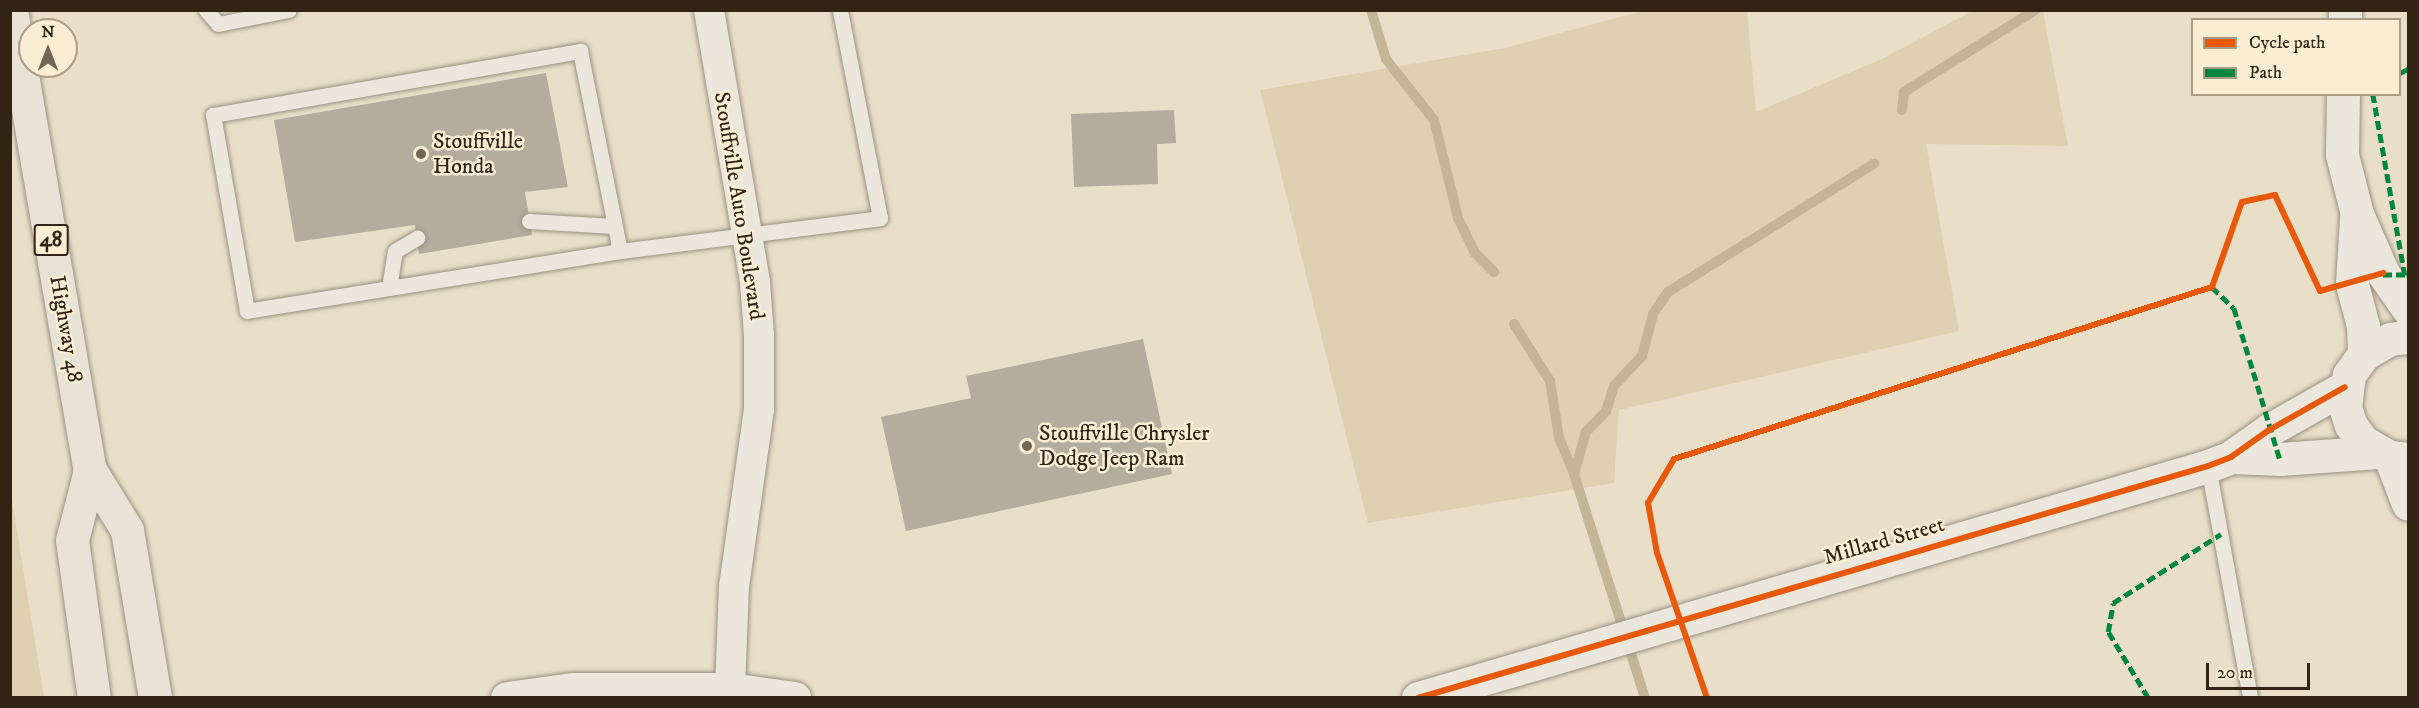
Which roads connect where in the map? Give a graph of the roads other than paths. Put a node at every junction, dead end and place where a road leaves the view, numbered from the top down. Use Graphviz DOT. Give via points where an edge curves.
graph roads {
  1 [pos="11,10"];
  2 [pos="206,10"];
  3 [pos="289,10"];
  4 [pos="709,10"];
  5 [pos="840,10"];
  6 [pos="2343,96"];
  7 [pos="2356,214"];
  8 [pos="529,221"];
  9 [pos="614,226"];
  10 [pos="746,234"];
  11 [pos="417,238"];
  12 [pos="620,251"];
  13 [pos="389,288"];
  14 [pos="2409,309"];
  15 [pos="2409,337"];
  16 [pos="2364,354"];
  17 [pos="2345,387"];
  18 [pos="2392,456"];
  19 [pos="2219,461"];
  20 [pos="90,470"];
  21 [pos="2409,504"];
  22 [pos="729,693"];
  23 [pos="94,698"];
  24 [pos="155,698"];
  25 [pos="507,698"];
  26 [pos="794,698"];
  27 [pos="1418,698"];
  28 [pos="2250,698"];
  1 -- 20 [label="main road, Highway 48 / 48"];
  2 -- 3 [label="lane" via="218,24"];
  4 -- 10 [label="street, Stouffville Auto Boulevard"];
  5 -- 10 [label="lane" via="880,218"];
  6 -- 7 [label="street" via="2342,155"];
  7 -- 14 [label="street" via="2382,273"];
  7 -- 16 [label="street" via="2352,284 2363,326"];
  8 -- 9 [label="lane"];
  9 -- 12 [label="lane"];
  9 -- 13 [label="lane" via="580,51 213,115 247,311"];
  10 -- 12 [label="lane"];
  10 -- 22 [label="street, Stouffville Auto Boulevard" via="759,335 759,409 734,586"];
  11 -- 13 [label="lane" via="395,251"];
  12 -- 13 [label="lane"];
  15 -- 16 [label="street" via="2390,339"];
  16 -- 17 [label="street"];
  17 -- 18 [label="street" via="2345,407 2351,425 2362,441"];
  17 -- 19 [label="street, Millard Street"];
  18 -- 19 [label="street, Millard Street"];
  18 -- 21 [label="street"];
  19 -- 27 [label="street, Millard Street"];
  19 -- 28 [label="lane"];
  20 -- 23 [label="main road, Highway 48 / 48" via="72,540"];
  20 -- 24 [label="main road, Highway 48 / 48" via="127,530"];
  22 -- 25 [label="street" via="573,689"];
  22 -- 26 [label="street"];
}
